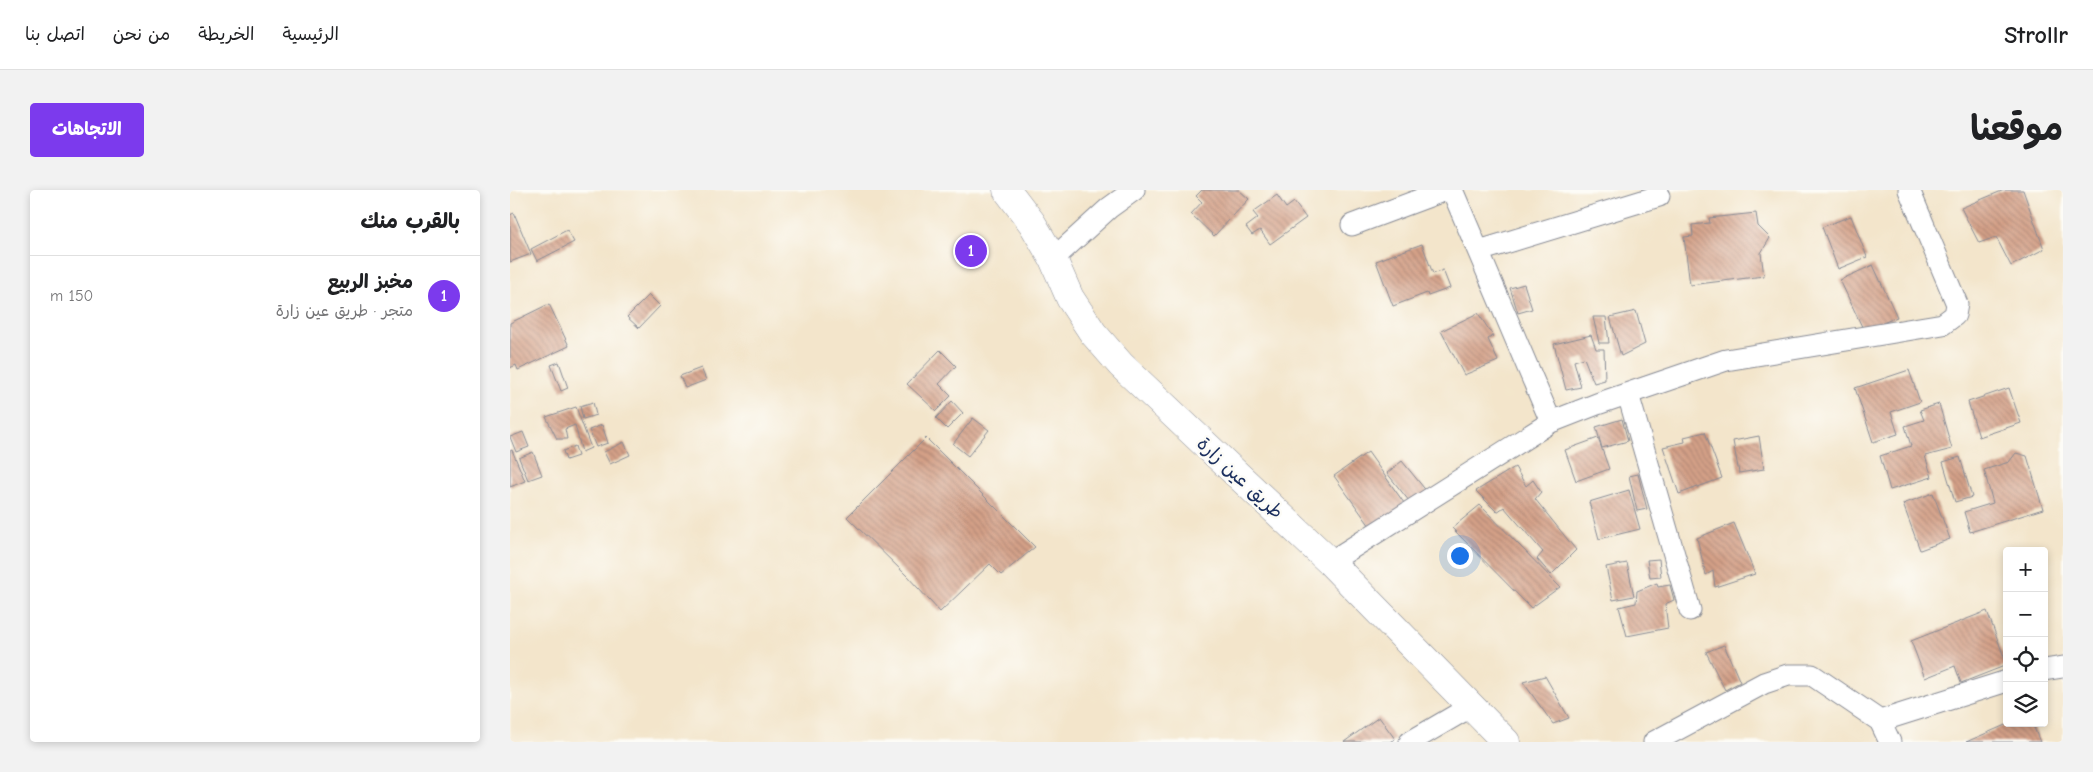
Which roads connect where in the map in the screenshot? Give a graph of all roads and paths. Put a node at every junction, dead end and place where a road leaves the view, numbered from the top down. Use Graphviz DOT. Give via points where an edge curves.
graph roads {
  1 [pos="1007,190"];
  2 [pos="1134,190"];
  3 [pos="1909,190"];
  4 [pos="1659,196"];
  5 [pos="1352,225"];
  6 [pos="1479,251"];
  7 [pos="1053,259"];
  8 [pos="1628,394"];
  9 [pos="1551,422"];
  10 [pos="1330,562"];
  11 [pos="1690,610"];
  12 [pos="2063,667"];
  13 [pos="2048,669"];
  14 [pos="2004,682"];
  15 [pos="1470,707"];
  16 [pos="1880,721"];
  17 [pos="1410,742"];
  18 [pos="1506,742"];
  19 [pos="1654,742"];
  20 [pos="1890,742"];
  1 -- 7 [label="main road, طريق عين زارة"];
  2 -- 7 [label="street" via="1109,208"];
  3 -- 8 [label="street" via="1957,304 1955,315 1943,324 1726,360"];
  4 -- 6 [label="street"];
  5 -- 6 [label="street" via="1444,191 1453,192"];
  6 -- 9 [label="street"];
  7 -- 10 [label="main road, طريق عين زارة" via="1070,298 1093,333 1121,365"];
  8 -- 9 [label="street"];
  8 -- 11 [label="street"];
  9 -- 10 [label="street"];
  10 -- 15 [label="main road, طريق عين زارة"];
  12 -- 13 [label="street"];
  14 -- 16 [label="street"];
  15 -- 17 [label="street"];
  15 -- 18 [label="main road, طريق عين زارة"];
  16 -- 19 [label="street" via="1812,675 1788,675 1764,683"];
  16 -- 20 [label="street"];
}
